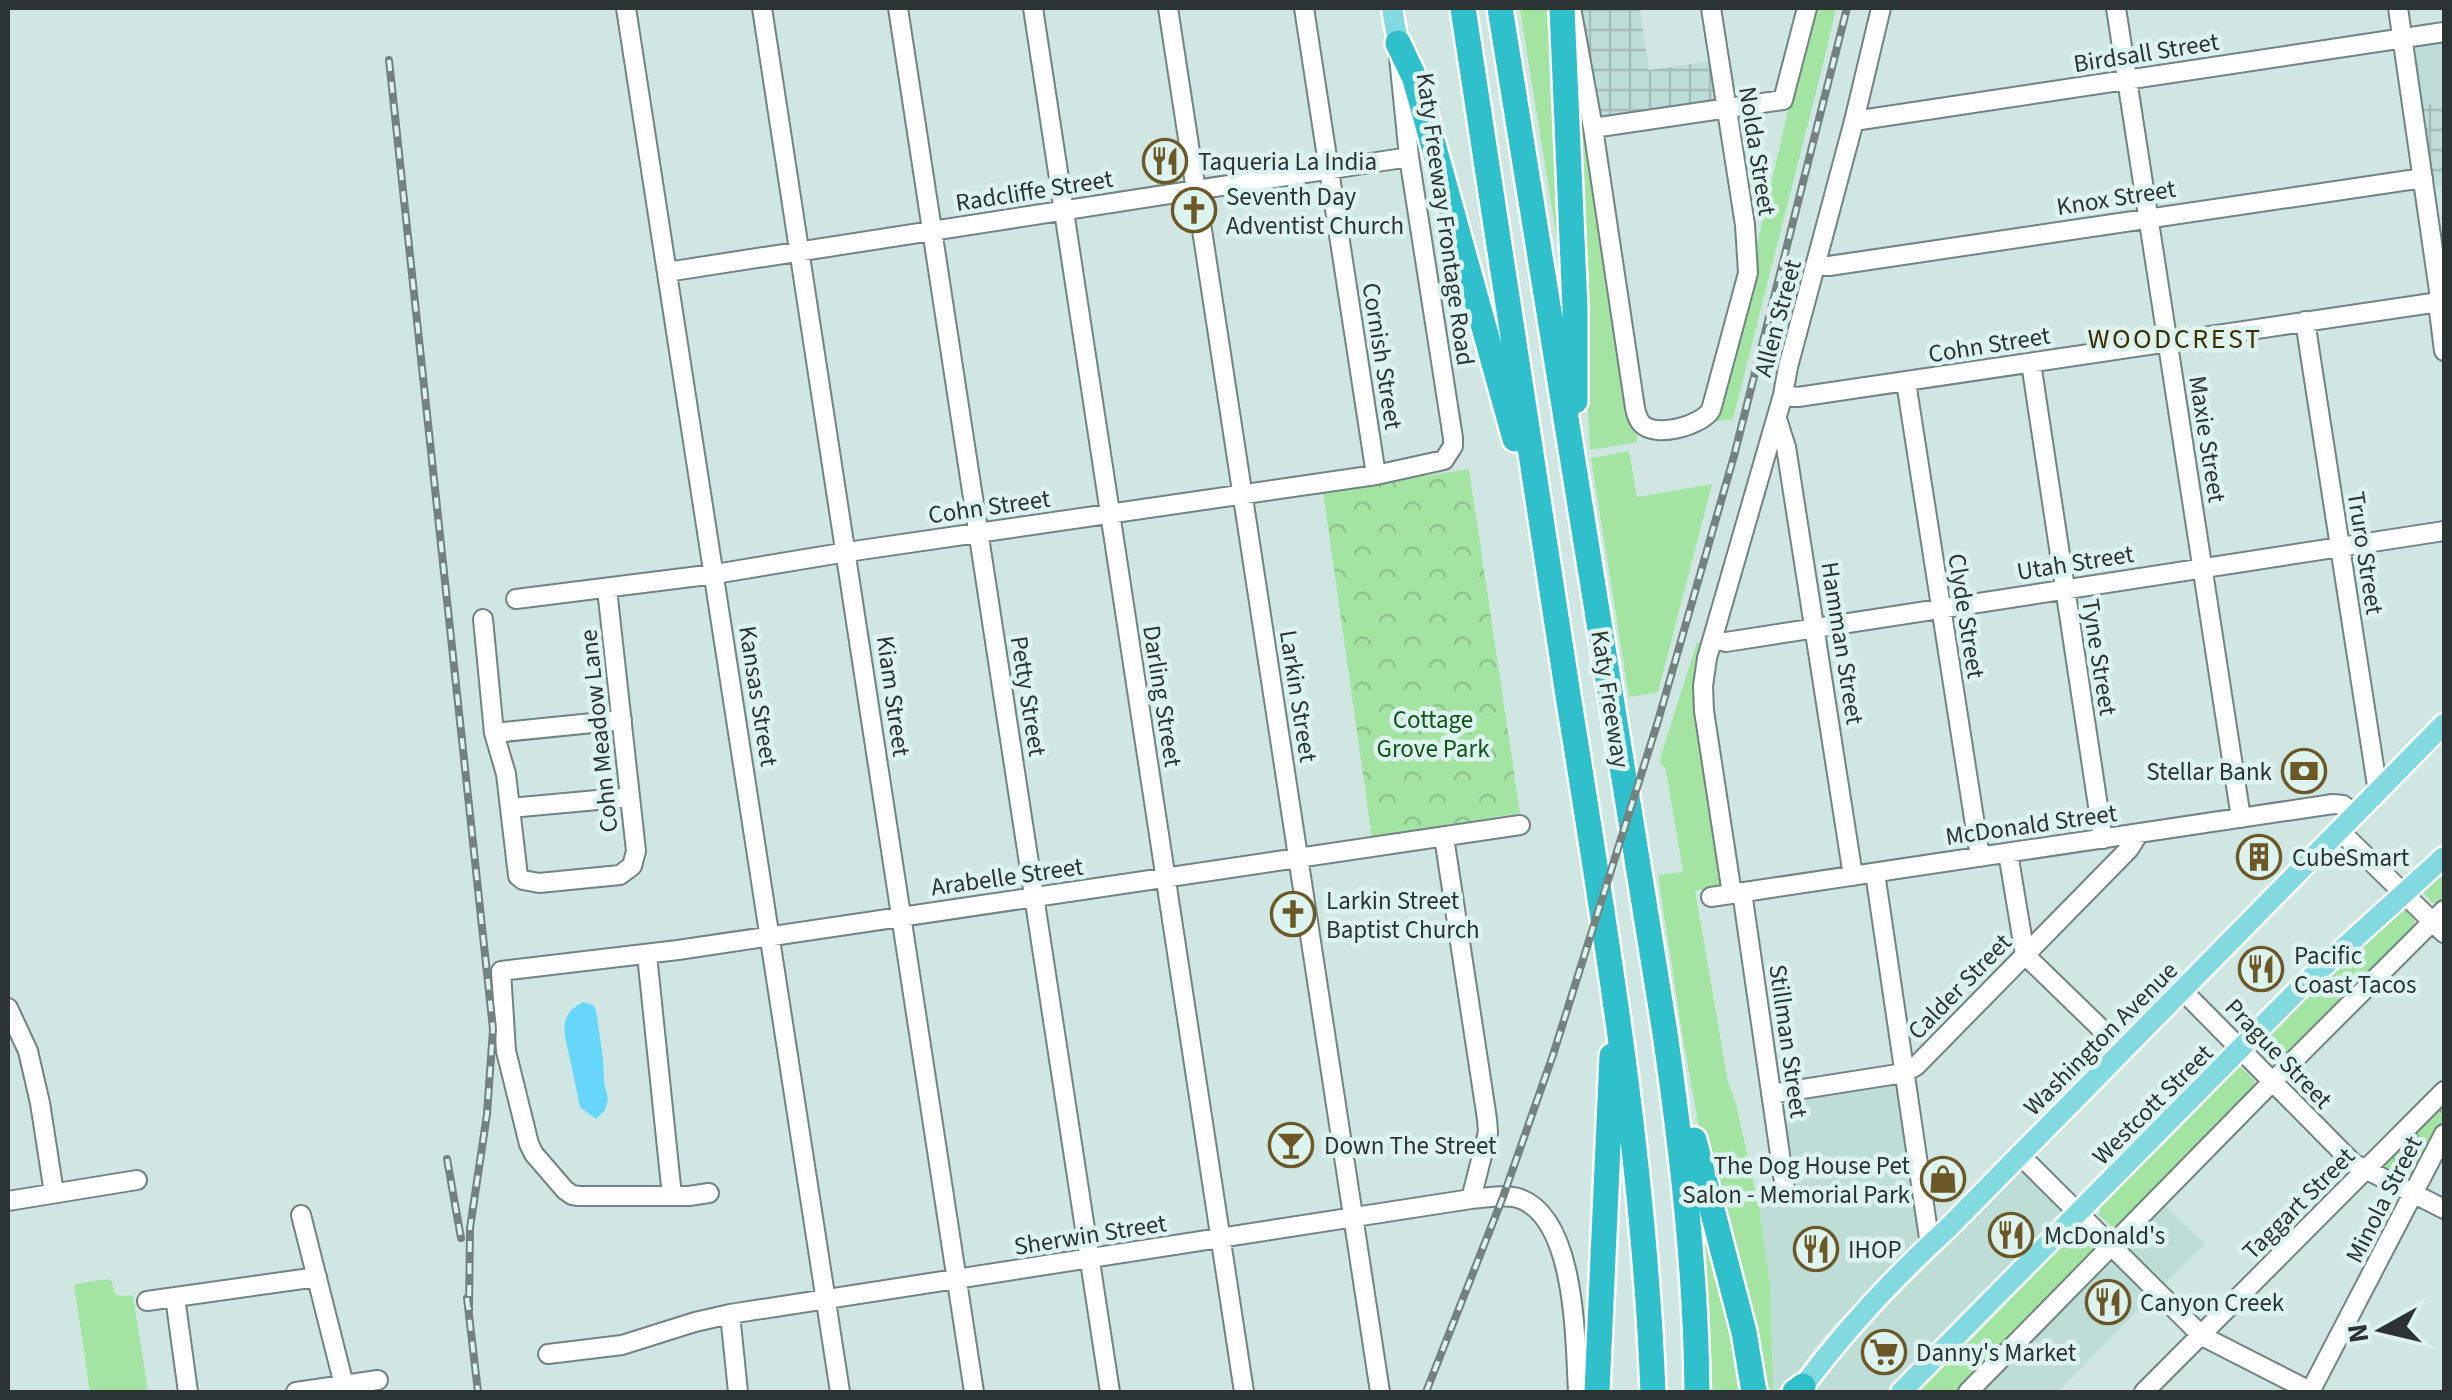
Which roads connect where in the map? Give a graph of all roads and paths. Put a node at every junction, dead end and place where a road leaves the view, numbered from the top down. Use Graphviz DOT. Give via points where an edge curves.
graph roads {
  1 [pos="626,8"];
  2 [pos="762,8"];
  3 [pos="898,8"];
  4 [pos="1033,8"];
  5 [pos="1168,8"];
  6 [pos="1304,8"];
  7 [pos="1392,8"];
  8 [pos="1463,8"];
  9 [pos="1500,8"];
  10 [pos="1562,8"];
  11 [pos="1571,8"];
  12 [pos="1711,8"];
  13 [pos="1807,8"];
  14 [pos="1881,8"];
  15 [pos="2116,8"];
  16 [pos="2398,8"];
  17 [pos="2444,32"];
  18 [pos="2402,38"];
  19 [pos="1398,43"];
  20 [pos="2127,80"];
  21 [pos="1726,108"];
  22 [pos="1854,121"];
  23 [pos="1593,128"];
  24 [pos="1409,157"];
  25 [pos="1330,169"];
  26 [pos="2431,189"];
  27 [pos="1196,190"];
  28 [pos="1064,210"];
  29 [pos="2150,217"];
  30 [pos="932,231"];
  31 [pos="800,251"];
  32 [pos="1816,266"];
  33 [pos="667,272"];
  34 [pos="2439,302"];
  35 [pos="2305,321"];
  36 [pos="2442,322"];
  37 [pos="2168,342"];
  38 [pos="2444,351"];
  39 [pos="2031,363"];
  40 [pos="1906,382"];
  41 [pos="1783,396"];
  42 [pos="1776,418"];
  43 [pos="1453,438"];
  44 [pos="1376,475"];
  45 [pos="1575,476"];
  46 [pos="1243,494"];
  47 [pos="1110,514"];
  48 [pos="2444,530"];
  49 [pos="978,533"];
  50 [pos="1543,536"];
  51 [pos="2340,548"];
  52 [pos="847,552"];
  53 [pos="2202,567"];
  54 [pos="715,574"];
  55 [pos="607,588"];
  56 [pos="2065,589"];
  57 [pos="516,599"];
  58 [pos="1940,609"];
  59 [pos="482,619"];
  60 [pos="1815,628"];
  61 [pos="1712,639"];
  62 [pos="622,720"];
  63 [pos="2444,724"];
  64 [pos="494,733"];
  65 [pos="2378,792"];
  66 [pos="630,797"];
  67 [pos="510,808"];
  68 [pos="2356,814"];
  69 [pos="2241,818"];
  70 [pos="1520,825"];
  71 [pos="2340,830"];
  72 [pos="2139,833"];
  73 [pos="1444,837"];
  74 [pos="2103,839"];
  75 [pos="2008,853"];
  76 [pos="1980,857"];
  77 [pos="2444,857"];
  78 [pos="1299,858"];
  79 [pos="1875,872"];
  80 [pos="1854,876"];
  81 [pos="1165,878"];
  82 [pos="1737,893"];
  83 [pos="2405,894"];
  84 [pos="1711,897"];
  85 [pos="1034,898"];
  86 [pos="901,917"];
  87 [pos="2441,922"];
  88 [pos="770,936"];
  89 [pos="647,954"];
  90 [pos="2025,954"];
  91 [pos="2182,990"];
  92 [pos="1615,991"];
  93 [pos="8,1008"];
  94 [pos="1666,1034"];
  95 [pos="2242,1049"];
  96 [pos="2123,1050"];
  97 [pos="1904,1073"];
  98 [pos="2272,1082"];
  99 [pos="2444,1091"];
  100 [pos="1771,1094"];
  101 [pos="2444,1134"];
  102 [pos="2020,1155"];
  103 [pos="2366,1169"];
  104 [pos="137,1180"];
  105 [pos="54,1193"];
  106 [pos="709,1193"];
  107 [pos="2414,1194"];
  108 [pos="672,1196"];
  109 [pos="1786,1196"];
  110 [pos="1471,1199"];
  111 [pos="8,1201"];
  112 [pos="2444,1209"];
  113 [pos="2078,1213"];
  114 [pos="300,1215"];
  115 [pos="1354,1217"];
  116 [pos="1220,1239"];
  117 [pos="1930,1245"];
  118 [pos="2112,1247"];
  119 [pos="1090,1259"];
  120 [pos="316,1277"];
  121 [pos="957,1279"];
  122 [pos="175,1297"];
  123 [pos="826,1300"];
  124 [pos="147,1301"];
  125 [pos="730,1314"];
  126 [pos="2202,1336"];
  127 [pos="548,1354"];
  128 [pos="2169,1369"];
  129 [pos="378,1380"];
  130 [pos="344,1385"];
  131 [pos="1757,1387"];
  132 [pos="1799,1390"];
  133 [pos="188,1392"];
  134 [pos="296,1392"];
  135 [pos="738,1392"];
  136 [pos="840,1392"];
  137 [pos="974,1392"];
  138 [pos="1110,1392"];
  139 [pos="1244,1392"];
  140 [pos="1380,1392"];
  141 [pos="1578,1392"];
  142 [pos="1597,1392"];
  143 [pos="1653,1392"];
  144 [pos="1696,1392"];
  145 [pos="1901,1392"];
  146 [pos="1968,1392"];
  147 [pos="2144,1392"];
  148 [pos="2168,1392"];
  149 [pos="2311,1392"];
  1 -- 33 [label="street, Kansas Street"];
  2 -- 31 [label="street, Kiam Street"];
  3 -- 30 [label="street, Petty Street"];
  4 -- 28 [label="street, Darling Street"];
  5 -- 27 [label="street, Larkin Street"];
  6 -- 25 [label="street, Cornish Street"];
  7 -- 19 [label="main road, Katy Freeway Frontage Road"];
  8 -- 50 [label="highway, Katy Freeway"];
  9 -- 45 [label="highway, Katy Freeway"];
  10 -- 45 [label="highway"];
  11 -- 23 [label="street"];
  12 -- 21 [label="street, Nolda Street"];
  13 -- 21 [label="street" via="1784,100"];
  14 -- 22 [label="street, Allen Street"];
  15 -- 20 [label="street, Maxie Street"];
  16 -- 18 [label="street"];
  17 -- 18 [label="street, Birdsall Street"];
  18 -- 20 [label="street, Birdsall Street"];
  18 -- 26 [label="street"];
  19 -- 24 [label="street, Katy Freeway Frontage Road"];
  19 -- 50 [label="highway" via="1415,80"];
  20 -- 22 [label="street, Birdsall Street"];
  20 -- 29 [label="street, Maxie Street"];
  21 -- 23 [label="street"];
  21 -- 23 [label="street, Nolda Street" via="1748,272 1711,410 1694,424 1660,430 1645,427 1635,408"];
  22 -- 32 [label="street, Allen Street"];
  24 -- 25 [label="street, Radcliffe Street"];
  24 -- 43 [label="street, Katy Freeway Frontage Road"];
  25 -- 27 [label="street, Radcliffe Street"];
  25 -- 44 [label="street, Cornish Street"];
  26 -- 29 [label="street, Knox Street"];
  26 -- 34 [label="street"];
  27 -- 28 [label="street, Radcliffe Street"];
  27 -- 46 [label="street, Larkin Street"];
  28 -- 30 [label="street, Radcliffe Street"];
  28 -- 47 [label="street, Darling Street"];
  29 -- 32 [label="street, Knox Street"];
  29 -- 37 [label="street, Maxie Street"];
  30 -- 31 [label="street, Radcliffe Street"];
  30 -- 49 [label="street, Petty Street"];
  31 -- 33 [label="street, Radcliffe Street"];
  31 -- 52 [label="street, Kiam Street"];
  32 -- 41 [label="street, Allen Street"];
  33 -- 54 [label="street, Kansas Street"];
  34 -- 35 [label="street, Cohn Street"];
  34 -- 36 [label="street"];
  35 -- 37 [label="street, Cohn Street"];
  35 -- 51 [label="street, Truro Street"];
  36 -- 38 [label="street"];
  37 -- 39 [label="street, Cohn Street"];
  37 -- 53 [label="street, Maxie Street"];
  39 -- 40 [label="street, Cohn Street"];
  39 -- 56 [label="street, Tyne Street"];
  40 -- 41 [label="street, Cohn Street"];
  40 -- 58 [label="street, Clyde Street"];
  41 -- 42 [label="street, Allen Street"];
  42 -- 60 [label="street, Hamman Street"];
  42 -- 61 [label="street, Allen Street"];
  43 -- 44 [label="street, Cohn Street" via="1448,457 1435,464"];
  44 -- 46 [label="street, Cohn Street"];
  45 -- 94 [label="highway, Katy Freeway"];
  46 -- 47 [label="street, Cohn Street"];
  46 -- 78 [label="street, Larkin Street"];
  47 -- 49 [label="street, Cohn Street"];
  47 -- 81 [label="street, Darling Street"];
  48 -- 51 [label="street, Utah Street"];
  49 -- 52 [label="street, Cohn Street"];
  49 -- 85 [label="street, Petty Street"];
  50 -- 92 [label="highway, Katy Freeway"];
  51 -- 53 [label="street, Utah Street"];
  51 -- 65 [label="street, Truro Street"];
  52 -- 54 [label="street, Cohn Street"];
  52 -- 86 [label="street, Kiam Street"];
  53 -- 56 [label="street, Utah Street"];
  53 -- 69 [label="street, Maxie Street"];
  54 -- 55 [label="street, Cohn Street"];
  54 -- 88 [label="street, Kansas Street"];
  55 -- 57 [label="street, Cohn Street"];
  55 -- 62 [label="street, Cohn Meadow Lane"];
  56 -- 58 [label="street, Utah Street"];
  56 -- 74 [label="street, Tyne Street"];
  58 -- 60 [label="street, Utah Street"];
  58 -- 76 [label="street, Clyde Street"];
  59 -- 64 [label="street"];
  60 -- 61 [label="street, Utah Street"];
  60 -- 80 [label="street, Hamman Street"];
  61 -- 82 [label="street, Stillman Street" via="1704,711"];
  62 -- 64 [label="street"];
  62 -- 66 [label="street, Cohn Meadow Lane"];
  63 -- 65 [label="main road, Washington Avenue"];
  64 -- 67 [label="street"];
  65 -- 68 [label="main road, Washington Avenue"];
  66 -- 67 [label="street"];
  66 -- 67 [label="street, Cohn Meadow Lane" via="632,866 620,875 538,883 523,880 516,869"];
  68 -- 69 [label="street, McDonald Street" via="2333,804"];
  68 -- 71 [label="main road, Washington Avenue"];
  69 -- 72 [label="street, McDonald Street"];
  70 -- 73 [label="street, Arabelle Street"];
  71 -- 83 [label="street"];
  71 -- 91 [label="main road, Washington Avenue"];
  72 -- 74 [label="street, McDonald Street"];
  72 -- 90 [label="street, Calder Street"];
  73 -- 78 [label="street, Arabelle Street"];
  73 -- 110 [label="street" via="1488,1132"];
  74 -- 75 [label="street, McDonald Street"];
  75 -- 76 [label="street, McDonald Street"];
  75 -- 90 [label="street"];
  76 -- 79 [label="street, McDonald Street"];
  77 -- 83 [label="main road, Westcott Street"];
  78 -- 81 [label="street, Arabelle Street"];
  78 -- 115 [label="street, Larkin Street"];
  79 -- 80 [label="street, McDonald Street"];
  79 -- 97 [label="street"];
  80 -- 82 [label="street, McDonald Street"];
  81 -- 85 [label="street, Arabelle Street"];
  81 -- 116 [label="street, Darling Street"];
  82 -- 84 [label="street, McDonald Street"];
  82 -- 100 [label="street, Stillman Street"];
  83 -- 87 [label="street"];
  83 -- 95 [label="main road, Westcott Street"];
  85 -- 86 [label="street, Arabelle Street"];
  85 -- 119 [label="street, Petty Street"];
  86 -- 88 [label="street, Arabelle Street"];
  86 -- 121 [label="street, Kiam Street"];
  87 -- 98 [label="street"];
  88 -- 89 [label="street, Arabelle Street"];
  88 -- 123 [label="street, Kansas Street"];
  89 -- 108 [label="street"];
  89 -- 108 [label="street, Arabelle Street" via="501,971 506,1051 534,1154 565,1190"];
  90 -- 96 [label="street"];
  90 -- 97 [label="street, Calder Street"];
  91 -- 95 [label="street, Prague Street"];
  91 -- 96 [label="main road, Washington Avenue"];
  92 -- 142 [label="highway"];
  92 -- 143 [label="highway, Katy Freeway" via="1637,1160"];
  93 -- 105 [label="street" via="28,1052"];
  94 -- 131 [label="highway"];
  94 -- 144 [label="highway, Katy Freeway" via="1684,1173"];
  95 -- 98 [label="street, Prague Street"];
  95 -- 113 [label="main road, Westcott Street"];
  96 -- 102 [label="main road, Washington Avenue"];
  97 -- 100 [label="street, Calder Street"];
  97 -- 117 [label="street"];
  98 -- 103 [label="street, Prague Street"];
  98 -- 118 [label="street"];
  99 -- 103 [label="street, Taggart Street"];
  100 -- 109 [label="street, Stillman Street"];
  101 -- 107 [label="street, Minola Street"];
  102 -- 113 [label="street"];
  102 -- 117 [label="main road, Washington Avenue"];
  103 -- 107 [label="street, Prague Street"];
  103 -- 126 [label="street, Taggart Street"];
  104 -- 105 [label="street"];
  105 -- 111 [label="street"];
  106 -- 108 [label="street"];
  107 -- 112 [label="street, Prague Street"];
  107 -- 149 [label="street, Minola Street"];
  110 -- 115 [label="street, Sherwin Street"];
  110 -- 141 [label="street, Sherwin Street" via="1522,1199 1555,1238 1572,1305"];
  113 -- 118 [label="street"];
  113 -- 145 [label="main road, Westcott Street"];
  114 -- 120 [label="street"];
  115 -- 116 [label="street, Sherwin Street"];
  115 -- 140 [label="street, Larkin Street"];
  116 -- 119 [label="street, Sherwin Street"];
  116 -- 139 [label="street, Darling Street"];
  117 -- 132 [label="main road, Washington Avenue"];
  118 -- 126 [label="street"];
  118 -- 146 [label="street"];
  119 -- 121 [label="street, Sherwin Street"];
  119 -- 138 [label="street, Petty Street"];
  120 -- 122 [label="street"];
  120 -- 130 [label="street"];
  121 -- 123 [label="street, Sherwin Street"];
  121 -- 137 [label="street, Kiam Street"];
  122 -- 124 [label="street"];
  122 -- 133 [label="street"];
  123 -- 125 [label="street, Sherwin Street"];
  123 -- 136 [label="street, Kansas Street"];
  125 -- 127 [label="street, Sherwin Street" via="622,1346"];
  125 -- 135 [label="street"];
  126 -- 128 [label="street, Taggart Street"];
  126 -- 149 [label="street"];
  128 -- 147 [label="street, Taggart Street"];
  128 -- 148 [label="street"];
  129 -- 130 [label="street"];
  130 -- 134 [label="street"];
}
